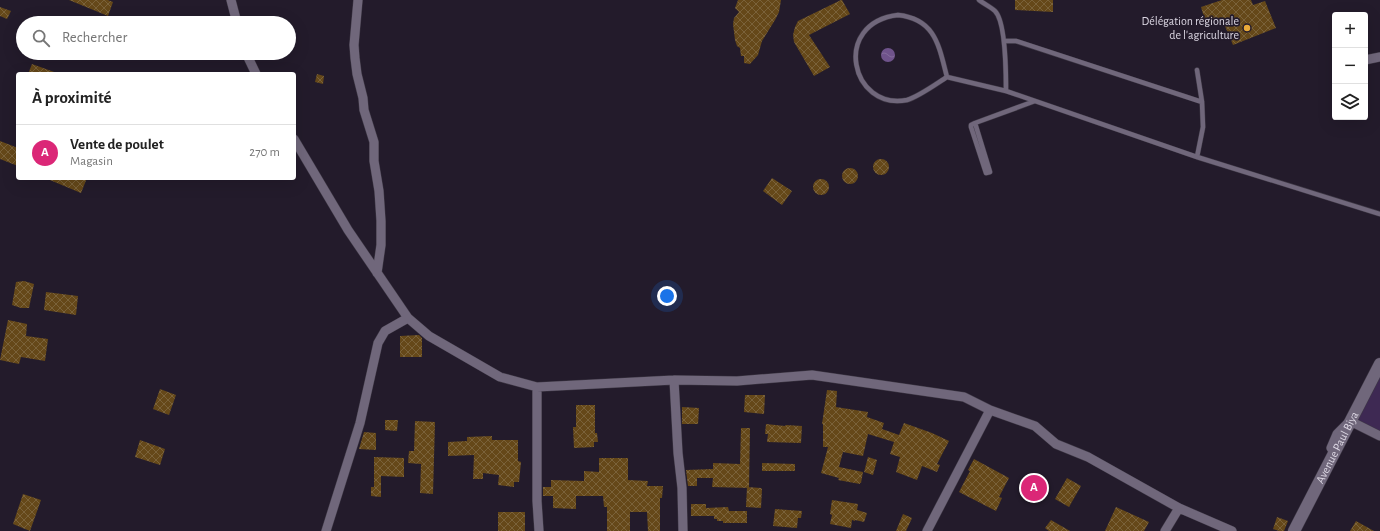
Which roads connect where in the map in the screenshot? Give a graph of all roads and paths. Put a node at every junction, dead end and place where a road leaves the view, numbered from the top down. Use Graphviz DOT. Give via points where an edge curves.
graph roads {
  1 [pos="231,0"];
  2 [pos="358,0"];
  3 [pos="979,0"];
  4 [pos="234,16"];
  5 [pos="1004,40"];
  6 [pos="1380,57"];
  7 [pos="1368,59"];
  8 [pos="249,60"];
  9 [pos="1197,70"];
  10 [pos="255,72"];
  11 [pos="947,77"];
  12 [pos="1006,91"];
  13 [pos="1035,101"];
  14 [pos="1202,102"];
  15 [pos="975,124"];
  16 [pos="296,142"];
  17 [pos="1196,157"];
  18 [pos="1380,214"];
  19 [pos="378,272"];
  20 [pos="408,318"];
  21 [pos="1380,364"];
  22 [pos="674,380"];
  23 [pos="537,387"];
  24 [pos="990,410"];
  25 [pos="1350,422"];
  26 [pos="1380,436"];
  27 [pos="1179,508"];
  28 [pos="326,531"];
  29 [pos="539,531"];
  30 [pos="683,531"];
  31 [pos="927,531"];
  32 [pos="1165,531"];
  33 [pos="1232,531"];
  34 [pos="1294,531"];
  1 -- 4 [label="street"];
  2 -- 19 [label="street" via="354,58 364,110 374,142 381,221"];
  3 -- 5 [label="lane" via="996,11"];
  5 -- 12 [label="lane"];
  5 -- 14 [label="lane" via="1016,41"];
  6 -- 7 [label="street"];
  8 -- 10 [label="street"];
  9 -- 14 [label="lane"];
  11 -- 11 [label="lane" via="912,98 898,101 881,97 868,88 859,74 856,58 859,41 868,28 882,19 898,15 915,19 928,27 936,38"];
  11 -- 12 [label="lane"];
  12 -- 13 [label="lane"];
  13 -- 15 [label="lane"];
  13 -- 17 [label="lane"];
  14 -- 17 [label="lane" via="1203,127"];
  15 -- 15 [label="lane" via="990,172 986,173 971,127"];
  16 -- 19 [label="street" via="333,206"];
  17 -- 18 [label="lane"];
  19 -- 20 [label="street"];
  20 -- 23 [label="street" via="429,336 500,377"];
  20 -- 28 [label="street" via="385,331 378,343 360,423"];
  21 -- 25 [label="main road, Avenue Paul Biya"];
  22 -- 23 [label="street"];
  22 -- 24 [label="street" via="738,381 812,375 964,397"];
  22 -- 30 [label="street"];
  23 -- 29 [label="street"];
  24 -- 27 [label="street" via="1035,426 1056,444 1088,457"];
  24 -- 31 [label="street"];
  25 -- 26 [label="street"];
  25 -- 34 [label="main road, Avenue Paul Biya"];
  27 -- 32 [label="street"];
  27 -- 33 [label="street"];
}
